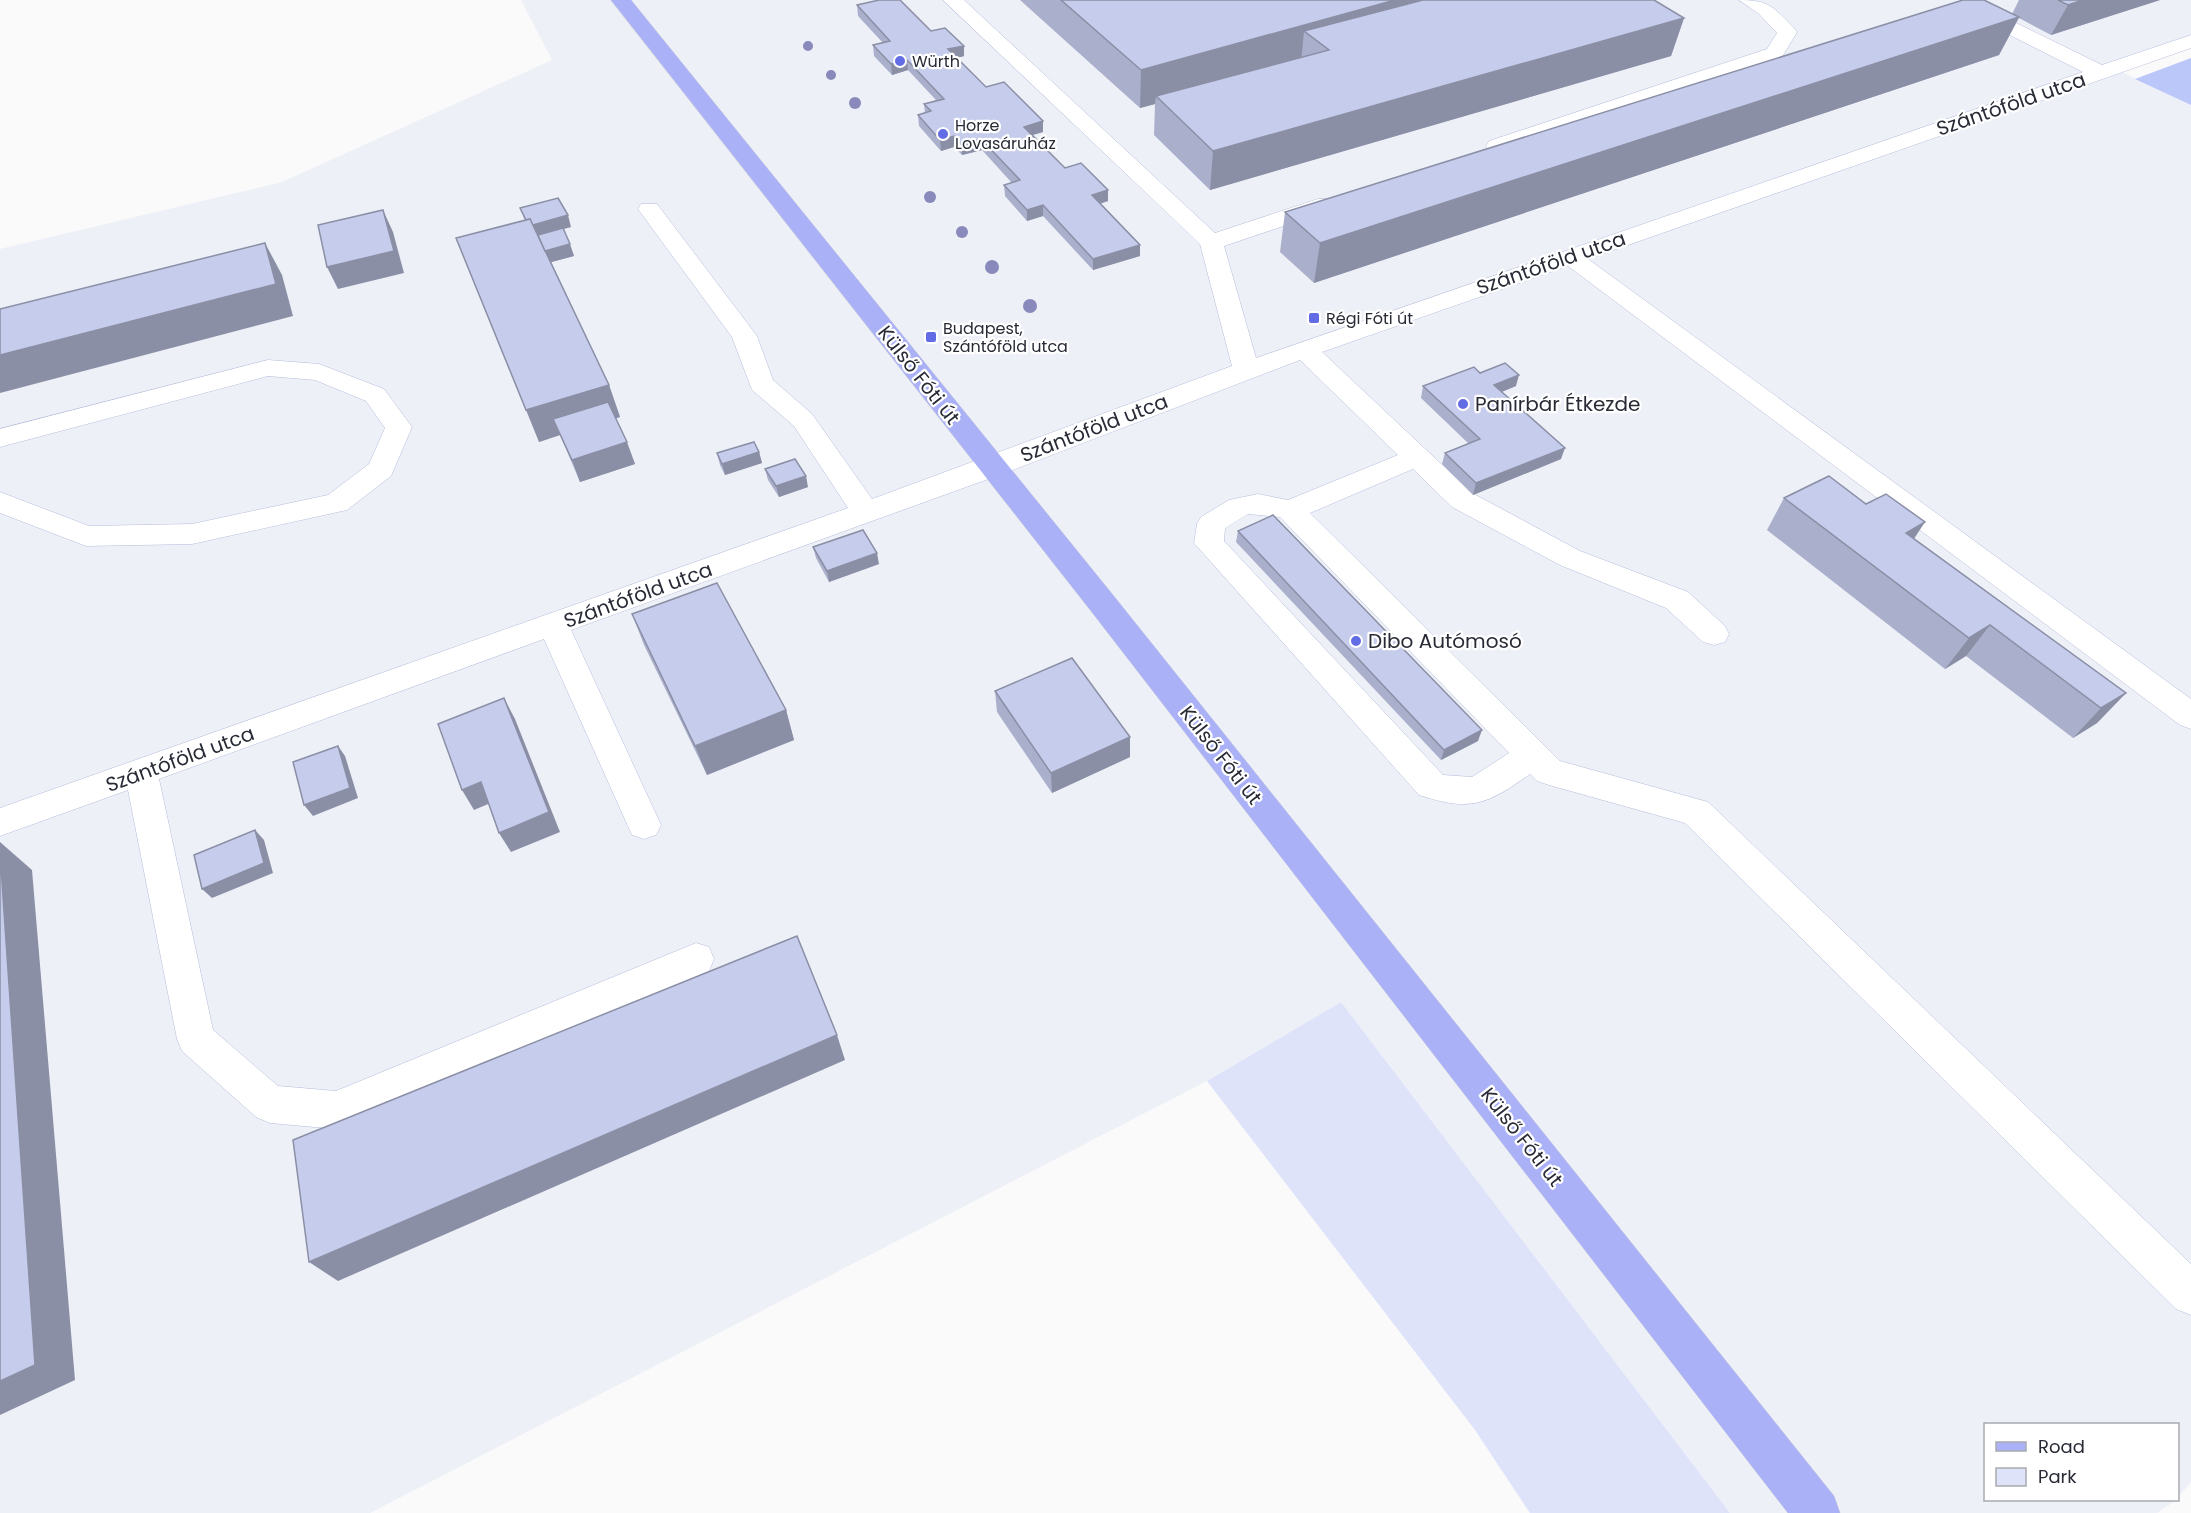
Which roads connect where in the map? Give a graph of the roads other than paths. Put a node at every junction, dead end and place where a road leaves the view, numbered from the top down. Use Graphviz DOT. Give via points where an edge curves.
graph roads {
  1 [pos="621,0"];
  2 [pos="953,0"];
  3 [pos="1749,0"];
  4 [pos="1969,0"];
  5 [pos="2191,41"];
  6 [pos="2102,73"];
  7 [pos="1482,152"];
  8 [pos="1347,197"];
  9 [pos="649,209"];
  10 [pos="1211,242"];
  11 [pos="1569,256"];
  12 [pos="1304,350"];
  13 [pos="1246,370"];
  14 [pos="0,438"];
  15 [pos="1415,458"];
  16 [pos="992,467"];
  17 [pos="0,502"];
  18 [pos="1290,510"];
  19 [pos="866,512"];
  20 [pos="553,625"];
  21 [pos="1714,634"];
  22 [pos="2191,716"];
  23 [pos="1532,755"];
  24 [pos="141,773"];
  25 [pos="0,822"];
  26 [pos="644,825"];
  27 [pos="696,959"];
  28 [pos="2191,1294"];
  29 [pos="1817,1513"];
  1 -- 16 [label="main road, Külső Fóti út"];
  2 -- 10 [label="street"];
  3 -- 7 [label="street" via="1766,10 1787,32 1776,53"];
  4 -- 6 [label="street" via="1973,9"];
  5 -- 6 [label="street, Szántóföld utca"];
  6 -- 11 [label="street, Szántóföld utca"];
  8 -- 10 [label="street"];
  9 -- 19 [label="street" via="744,336 761,384 803,420"];
  10 -- 13 [label="street"];
  11 -- 12 [label="street, Szántóföld utca"];
  11 -- 22 [label="street"];
  12 -- 13 [label="street, Szántóföld utca"];
  12 -- 15 [label="street"];
  13 -- 16 [label="street, Szántóföld utca"];
  14 -- 17 [label="street" via="268,368 319,372 375,395 399,427 381,469 337,503 192,534 86,536"];
  15 -- 18 [label="street"];
  15 -- 21 [label="street" via="1461,500 1570,558 1677,600"];
  16 -- 19 [label="street, Szántóföld utca"];
  16 -- 29 [label="main road, Külső Fóti út"];
  18 -- 23 [label="street"];
  18 -- 23 [label="street" via="1270,504 1246,504 1227,511 1211,525 1209,543 1431,785 1451,794 1475,792"];
  19 -- 20 [label="street, Szántóföld utca"];
  20 -- 24 [label="street, Szántóföld utca"];
  20 -- 26 [label="street"];
  23 -- 28 [label="street" via="1549,772 1696,812"];
  24 -- 25 [label="street, Szántóföld utca"];
  24 -- 27 [label="street" via="196,1039 270,1104 337,1110"];
}
